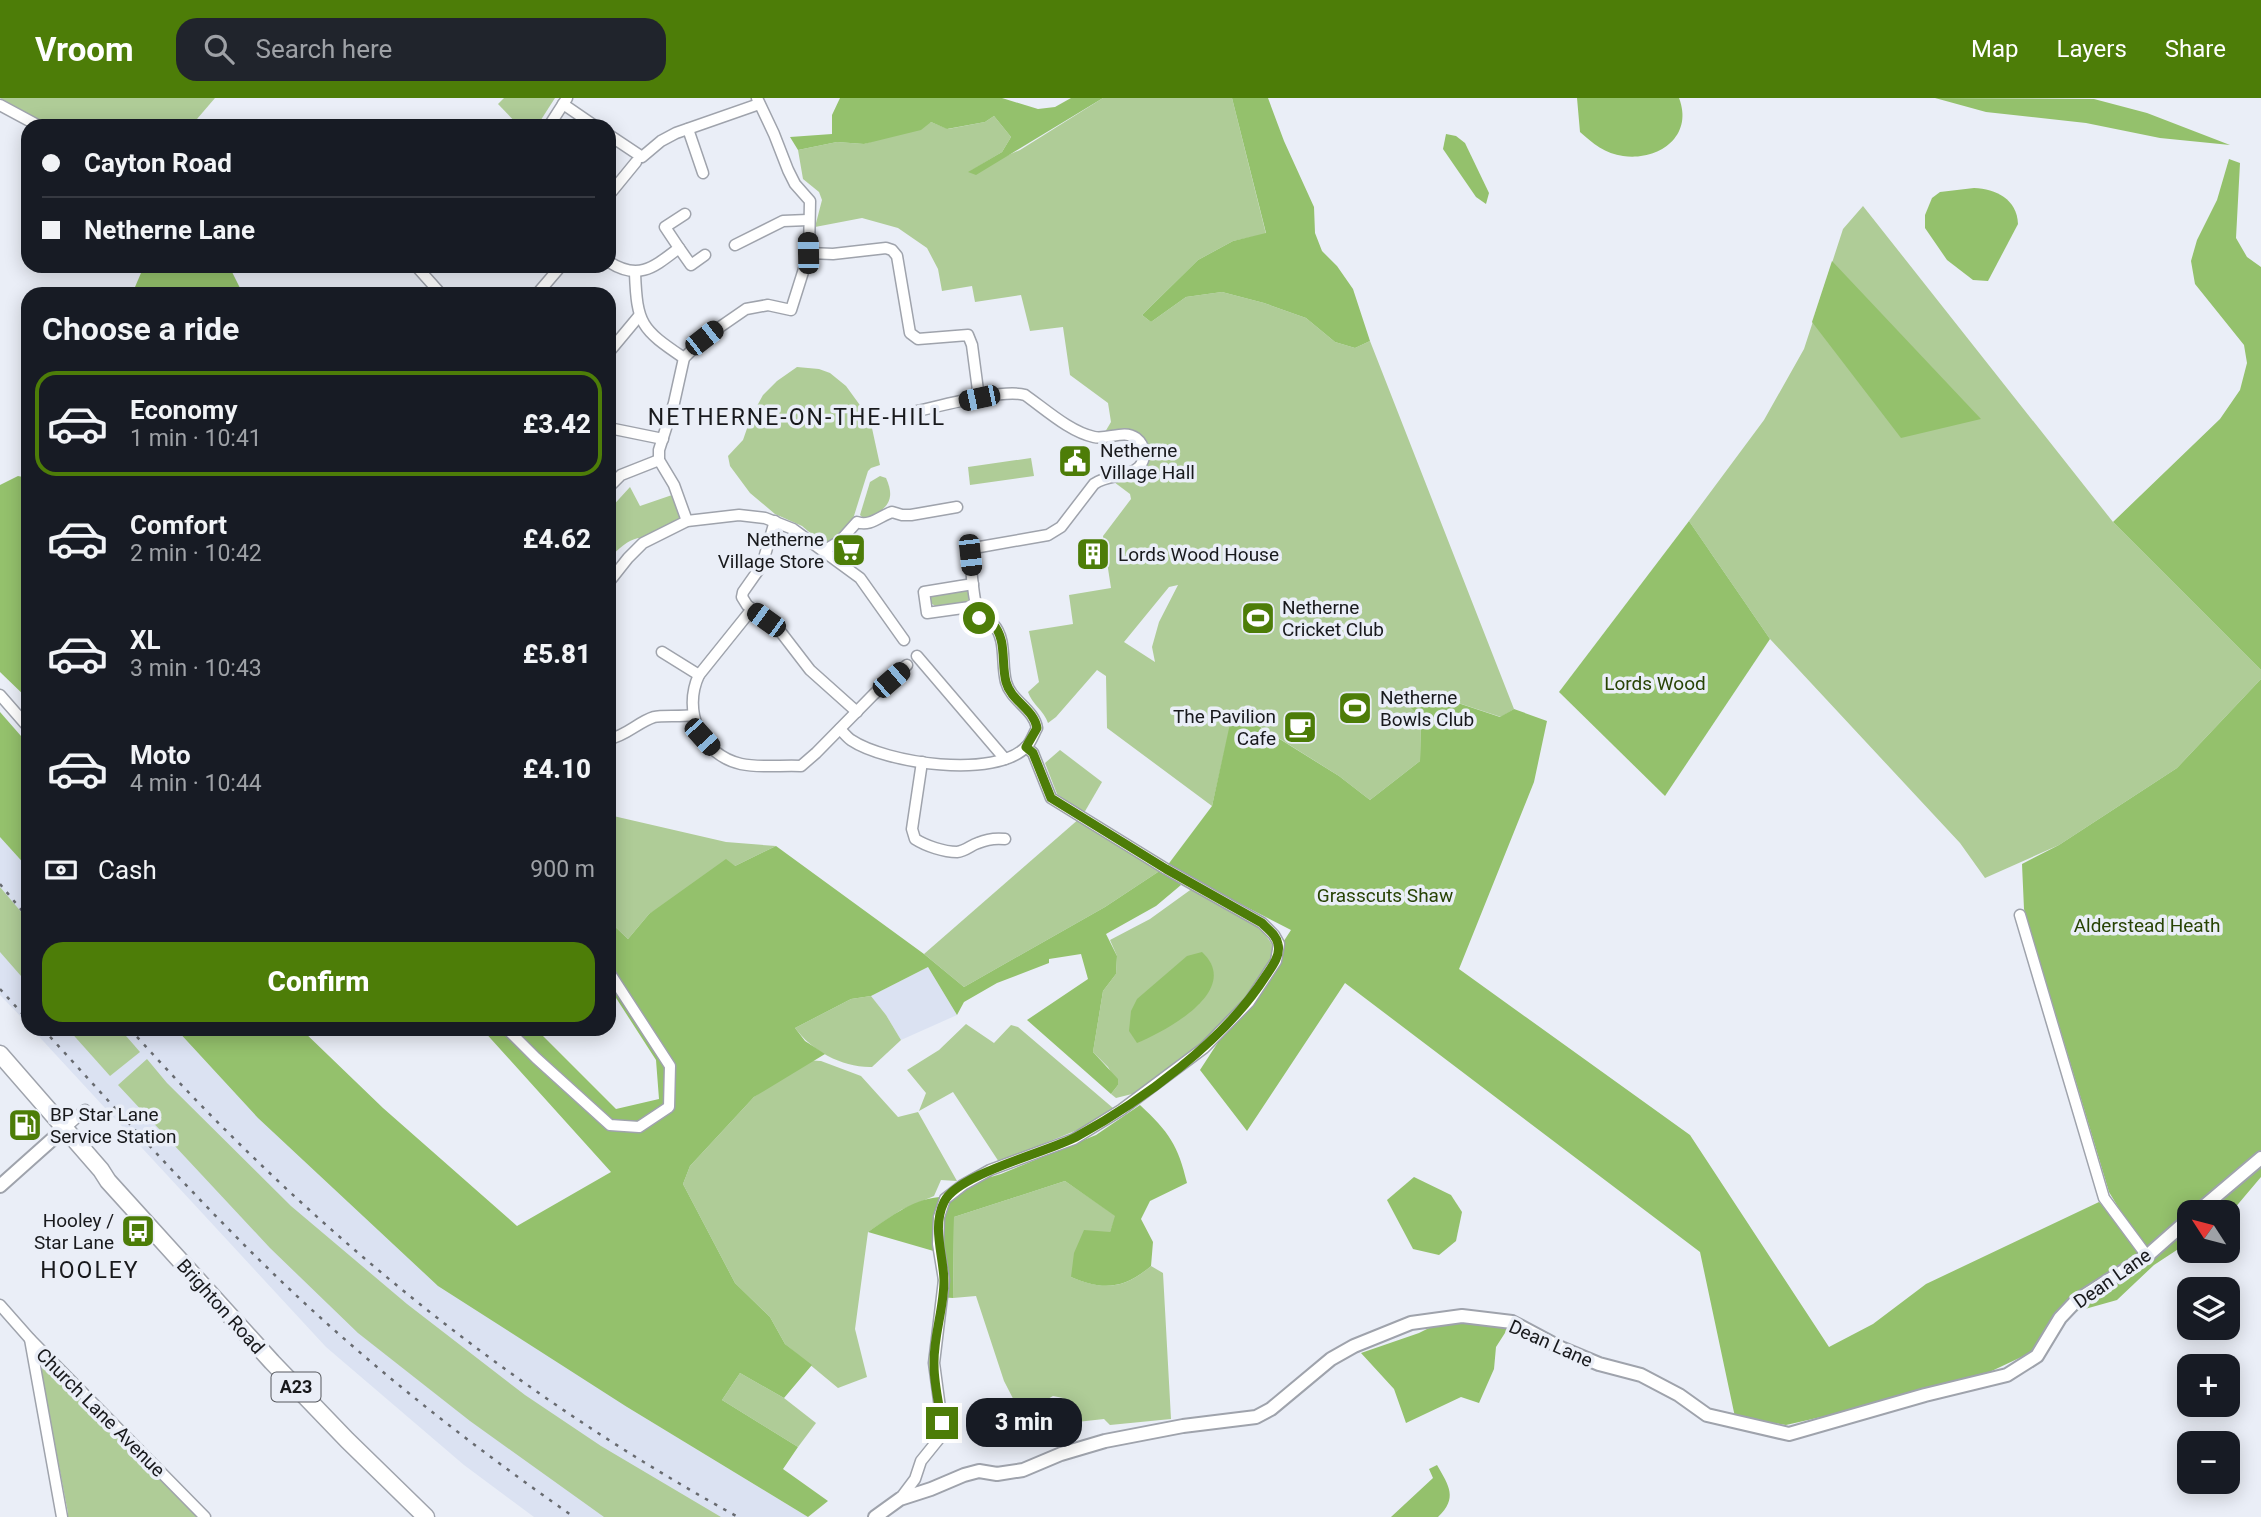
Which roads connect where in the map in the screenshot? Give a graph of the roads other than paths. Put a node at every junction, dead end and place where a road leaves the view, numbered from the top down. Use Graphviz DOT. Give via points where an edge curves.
graph roads {
  1 [pos="565,101"];
  2 [pos="758,101"];
  3 [pos="0,105"];
  4 [pos="26,119"];
  5 [pos="553,119"];
  6 [pos="587,119"];
  7 [pos="688,129"];
  8 [pos="616,140"];
  9 [pos="636,162"];
  10 [pos="703,173"];
  11 [pos="616,186"];
  12 [pos="685,214"];
  13 [pos="808,220"];
  14 [pos="735,244"];
  15 [pos="679,248"];
  16 [pos="808,253"];
  17 [pos="705,255"];
  18 [pos="616,265"];
  19 [pos="635,272"];
  20 [pos="422,273"];
  21 [pos="555,273"];
  22 [pos="435,287"];
  23 [pos="543,287"];
  24 [pos="639,316"];
  25 [pos="616,344"];
  26 [pos="684,358"];
  27 [pos="979,398"];
  28 [pos="908,413"];
  29 [pos="616,429"];
  30 [pos="663,439"];
  31 [pos="659,460"];
  32 [pos="616,480"];
  33 [pos="957,507"];
  34 [pos="687,521"];
  35 [pos="775,521"];
  36 [pos="825,551"];
  37 [pos="616,573"];
  38 [pos="973,584"];
  39 [pos="977,606"];
  40 [pos="752,609"];
  41 [pos="904,640"];
  42 [pos="662,652"];
  43 [pos="918,656"];
  44 [pos="907,665"];
  45 [pos="699,675"];
  46 [pos="0,695"];
  47 [pos="857,712"];
  48 [pos="692,715"];
  49 [pos="21,719"];
  50 [pos="840,729"];
  51 [pos="616,737"];
  52 [pos="1026,747"];
  53 [pos="1006,759"];
  54 [pos="922,762"];
  55 [pos="1005,839"];
  56 [pos="2020,915"];
  57 [pos="616,983"];
  58 [pos="514,1036"];
  59 [pos="0,1054"];
  60 [pos="0,1060"];
  61 [pos="85,1110"];
  62 [pos="61,1132"];
  63 [pos="2261,1158"];
  64 [pos="0,1186"];
  65 [pos="2211,1200"];
  66 [pos="2177,1230"];
  67 [pos="2147,1256"];
  68 [pos="0,1304"];
  69 [pos="30,1339"];
  70 [pos="900,1499"];
  71 [pos="62,1517"];
  72 [pos="205,1517"];
  73 [pos="426,1517"];
  74 [pos="875,1517"];
  1 -- 5 [label="street"];
  1 -- 6 [label="street"];
  2 -- 7 [label="street"];
  2 -- 13 [label="street" via="795,184 810,201"];
  3 -- 4 [label="street"];
  7 -- 8 [label="street" via="661,141 642,157"];
  7 -- 10 [label="street"];
  9 -- 11 [label="street"];
  12 -- 15 [label="street" via="665,227"];
  13 -- 14 [label="street" via="783,221"];
  13 -- 16 [label="street"];
  15 -- 17 [label="street" via="691,265"];
  15 -- 19 [label="street"];
  16 -- 26 [label="street" via="791,310 768,305 746,309"];
  16 -- 27 [label="street" via="892,250 897,256 910,333 918,339 968,335"];
  18 -- 19 [label="street"];
  19 -- 24 [label="street"];
  20 -- 22 [label="street"];
  21 -- 23 [label="street"];
  24 -- 25 [label="street"];
  24 -- 26 [label="street" via="653,337"];
  26 -- 30 [label="street"];
  27 -- 28 [label="street"];
  27 -- 38 [label="street" via="1025,395 1088,435 1126,435 1144,450 1139,467 1101,478 1048,536 974,548 970,555"];
  29 -- 30 [label="street"];
  30 -- 31 [label="street"];
  31 -- 32 [label="street"];
  31 -- 34 [label="street"];
  33 -- 36 [label="street" via="911,515 892,512 872,522 857,522"];
  34 -- 35 [label="street" via="740,515"];
  34 -- 37 [label="street" via="643,543"];
  35 -- 36 [label="street"];
  35 -- 40 [label="street" via="762,565 743,592 744,602"];
  36 -- 41 [label="street" via="860,578"];
  38 -- 39 [label="street"];
  38 -- 39 [label="street" via="924,592 927,613"];
  39 -- 52 [label="street" via="979,618 1000,631 1007,684 1036,722"];
  40 -- 45 [label="street"];
  40 -- 47 [label="street" via="780,631 810,670"];
  42 -- 45 [label="street"];
  43 -- 53 [label="street"];
  44 -- 47 [label="street"];
  45 -- 48 [label="street" via="693,686"];
  46 -- 49 [label="street"];
  47 -- 50 [label="street"];
  48 -- 50 [label="street" via="702,737 718,755 741,764 803,769"];
  48 -- 51 [label="street" via="656,716"];
  50 -- 54 [label="street" via="877,751"];
  52 -- 53 [label="street"];
  52 -- 70 [label="street" via="1033,753 1051,798 1262,923 1279,944 1276,961 1249,1002 1204,1048 1074,1139 990,1170 945,1199 939,1217 944,1280 934,1363 942,1435"];
  53 -- 54 [label="street" via="958,766"];
  54 -- 55 [label="street" via="912,829 915,839 957,852 976,843"];
  56 -- 67 [label="street" via="2104,1198"];
  57 -- 58 [label="street" via="670,1066 669,1107 639,1127 610,1125"];
  59 -- 62 [label="highway, Brighton Road / A23"];
  60 -- 62 [label="highway, Brighton Road / A23"];
  61 -- 62 [label="street"];
  62 -- 64 [label="street"];
  62 -- 73 [label="highway, Brighton Road / A23" via="93,1174 108,1181 272,1362"];
  63 -- 65 [label="street"];
  66 -- 67 [label="street, Dean Lane"];
  67 -- 70 [label="street, Dean Lane" via="2076,1301 2037,1356 2007,1374 1789,1434 1707,1415 1642,1375 1599,1364 1512,1322 1462,1316 1411,1323 1354,1346 1256,1418 1105,1440 1023,1470 979,1471"];
  68 -- 69 [label="street, Church Lane Avenue"];
  69 -- 71 [label="street"];
  69 -- 72 [label="street, Church Lane Avenue"];
  70 -- 74 [label="street, Dean Lane"];
}
